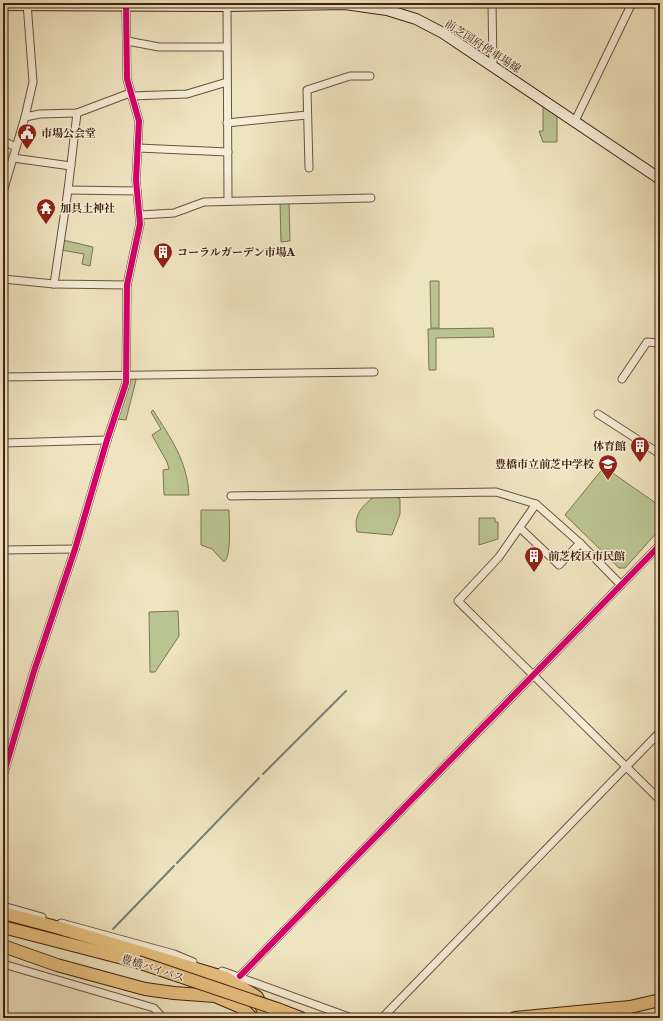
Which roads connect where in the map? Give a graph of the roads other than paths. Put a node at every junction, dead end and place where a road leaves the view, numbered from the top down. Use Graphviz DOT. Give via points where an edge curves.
graph roads {
  1 [pos="126,3"];
  2 [pos="492,3"];
  3 [pos="632,3"];
  4 [pos="3,4"];
  5 [pos="27,4"];
  6 [pos="227,6"];
  7 [pos="127,41"];
  8 [pos="227,47"];
  9 [pos="493,67"];
  10 [pos="370,76"];
  11 [pos="227,82"];
  12 [pos="130,95"];
  13 [pos="77,113"];
  14 [pos="307,115"];
  15 [pos="25,117"];
  16 [pos="575,121"];
  17 [pos="228,123"];
  18 [pos="3,141"];
  19 [pos="16,147"];
  20 [pos="138,148"];
  21 [pos="228,152"];
  22 [pos="13,158"];
  23 [pos="71,166"];
  24 [pos="309,168"];
  25 [pos="660,178"];
  26 [pos="68,190"];
  27 [pos="137,191"];
  28 [pos="3,192"];
  29 [pos="371,198"];
  30 [pos="228,201"];
  31 [pos="140,215"];
  32 [pos="3,279"];
  33 [pos="54,284"];
  34 [pos="127,284"];
  35 [pos="660,343"];
  36 [pos="374,372"];
  37 [pos="127,375"];
  38 [pos="3,377"];
  39 [pos="622,379"];
  40 [pos="598,414"];
  41 [pos="107,440"];
  42 [pos="3,443"];
  43 [pos="660,454"];
  44 [pos="231,496"];
  45 [pos="536,504"];
  46 [pos="520,528"];
  47 [pos="580,543"];
  48 [pos="660,545"];
  49 [pos="75,549"];
  50 [pos="3,550"];
  51 [pos="621,585"];
  52 [pos="534,676"];
  53 [pos="660,732"];
  54 [pos="626,766"];
  55 [pos="3,776"];
  56 [pos="660,800"];
  57 [pos="3,906"];
  58 [pos="3,913"];
  59 [pos="3,926"];
  60 [pos="3,931"];
  61 [pos="3,946"];
  62 [pos="3,964"];
  63 [pos="137,965"];
  64 [pos="240,976"];
  65 [pos="219,997"];
  66 [pos="660,1000"];
  67 [pos="261,1002"];
  68 [pos="384,1016"];
  69 [pos="350,1017"];
  70 [pos="163,1018"];
  71 [pos="238,1018"];
  72 [pos="252,1018"];
  73 [pos="267,1018"];
  74 [pos="274,1018"];
  75 [pos="290,1018"];
  76 [pos="301,1018"];
  77 [pos="515,1018"];
  1 -- 5 [label="main road, 前芝国府停車場線"];
  1 -- 6 [label="main road, 前芝国府停車場線"];
  1 -- 7 [label="street"];
  2 -- 9 [label="street"];
  3 -- 16 [label="street"];
  4 -- 5 [label="main road, 前芝国府停車場線"];
  5 -- 15 [label="street" via="33,82"];
  6 -- 8 [label="street"];
  6 -- 9 [label="main road, 前芝国府停車場線" via="345,4 388,10 428,25"];
  7 -- 8 [label="street" via="159,47"];
  7 -- 12 [label="street" via="127,79"];
  8 -- 11 [label="street"];
  9 -- 16 [label="main road, 前芝国府停車場線"];
  10 -- 14 [label="street" via="350,76 307,90"];
  11 -- 12 [label="street" via="187,94"];
  11 -- 17 [label="street"];
  12 -- 13 [label="street"];
  12 -- 20 [label="street" via="139,121"];
  13 -- 15 [label="street"];
  13 -- 23 [label="street"];
  14 -- 17 [label="street"];
  14 -- 24 [label="street"];
  15 -- 19 [label="street"];
  16 -- 25 [label="main road, 前芝国府停車場線"];
  17 -- 21 [label="street"];
  18 -- 19 [label="street"];
  19 -- 22 [label="street"];
  20 -- 21 [label="street"];
  20 -- 27 [label="street"];
  21 -- 30 [label="street"];
  22 -- 23 [label="street"];
  22 -- 28 [label="street"];
  23 -- 26 [label="street"];
  26 -- 27 [label="street"];
  26 -- 33 [label="street"];
  27 -- 31 [label="street"];
  29 -- 30 [label="street"];
  30 -- 31 [label="street" via="204,202 174,213"];
  31 -- 34 [label="street"];
  32 -- 33 [label="street"];
  33 -- 34 [label="street"];
  34 -- 37 [label="street"];
  35 -- 39 [label="street" via="647,342"];
  36 -- 37 [label="street"];
  37 -- 38 [label="street"];
  37 -- 41 [label="street"];
  40 -- 43 [label="street"];
  41 -- 42 [label="street"];
  41 -- 49 [label="street"];
  44 -- 45 [label="street" via="496,492"];
  45 -- 46 [label="street"];
  45 -- 47 [label="street"];
  46 -- 47 [label="street" via="559,565"];
  46 -- 52 [label="street" via="499,557 458,601"];
  47 -- 51 [label="street"];
  48 -- 51 [label="street"];
  49 -- 50 [label="street"];
  49 -- 55 [label="street" via="34,671"];
  51 -- 52 [label="street"];
  52 -- 54 [label="street"];
  52 -- 64 [label="street" via="436,773"];
  53 -- 54 [label="street"];
  54 -- 56 [label="street"];
  54 -- 68 [label="street"];
  57 -- 64 [label="street" via="174,954 185,960"];
  58 -- 67 [label="highway" via="226,978"];
  59 -- 63 [label="highway, 豊橋バイパス"];
  60 -- 63 [label="highway, 豊橋バイパス"];
  61 -- 65 [label="highway" via="58,965 145,989"];
  62 -- 70 [label="street" via="154,1008"];
  63 -- 75 [label="highway, 豊橋バイパス"];
  63 -- 76 [label="highway, 豊橋バイパス, bridge"];
  64 -- 69 [label="street"];
  65 -- 71 [label="highway" via="232,1005"];
  65 -- 72 [label="highway" via="242,1007"];
  66 -- 77 [label="highway" via="630,1007"];
  67 -- 73 [label="highway"];
  67 -- 74 [label="highway"];
}
